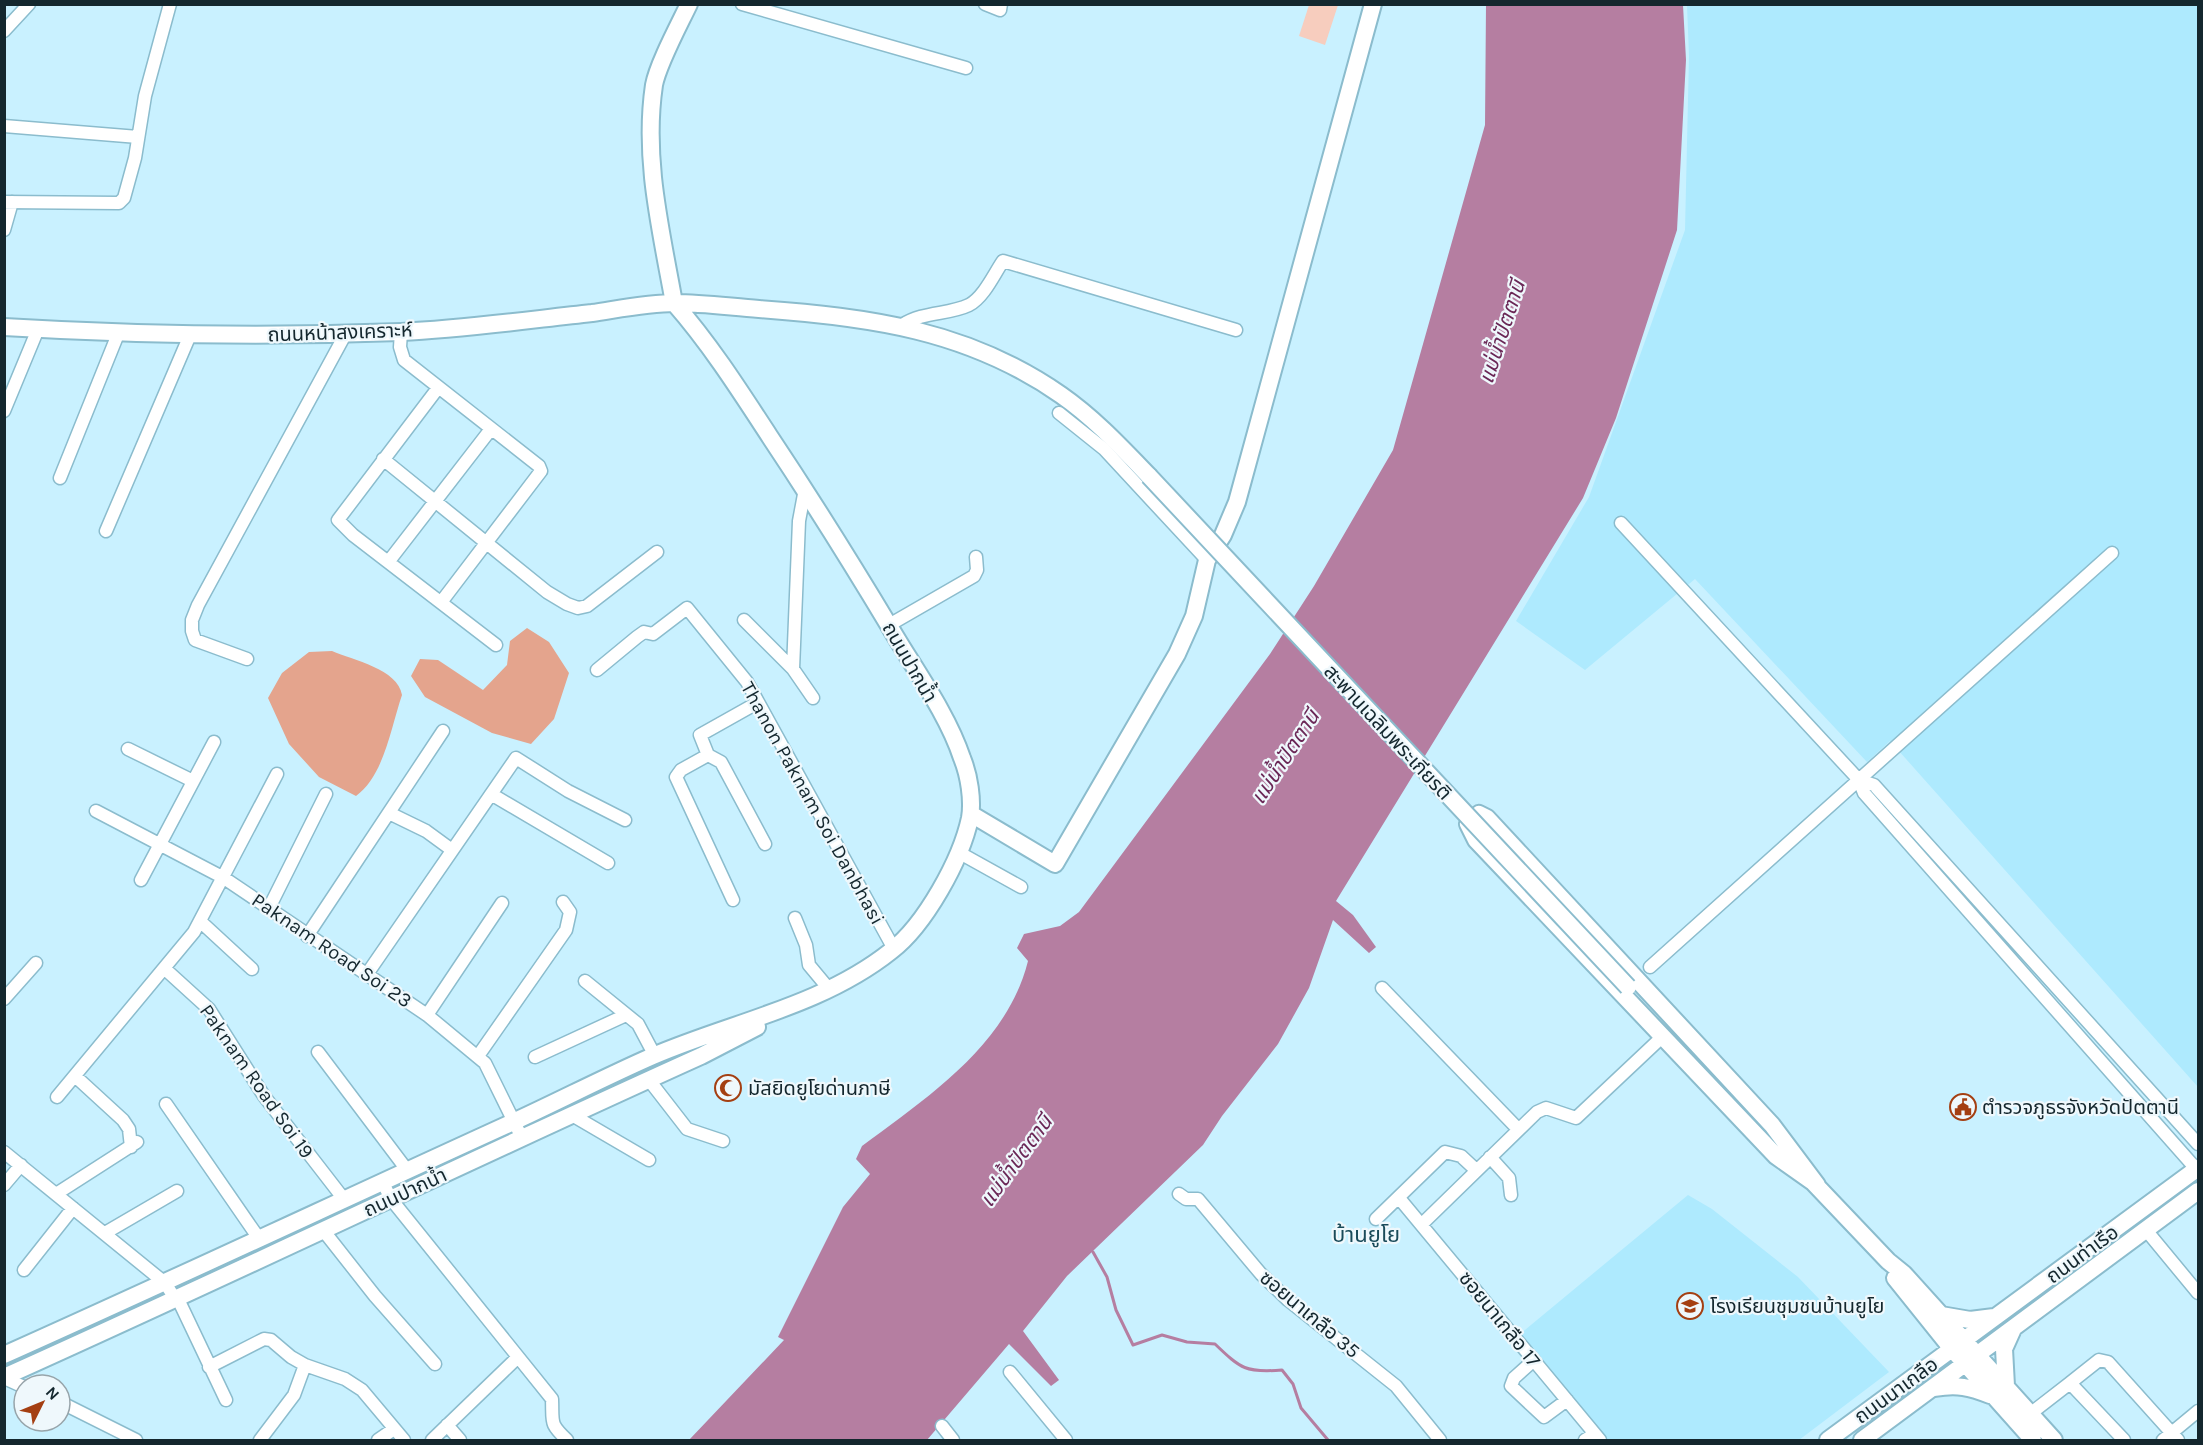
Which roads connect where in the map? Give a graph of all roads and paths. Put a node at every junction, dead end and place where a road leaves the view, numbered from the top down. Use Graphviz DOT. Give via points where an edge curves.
graph roads {
  1 [pos="29,4"];
  2 [pos="170,4"];
  3 [pos="689,4"];
  4 [pos="742,4"];
  5 [pos="985,4"];
  6 [pos="1001,4"];
  7 [pos="1373,4"];
  8 [pos="4,31"];
  9 [pos="966,68"];
  10 [pos="4,126"];
  11 [pos="138,137"];
  12 [pos="8,202"];
  13 [pos="4,230"];
  14 [pos="674,303"];
  15 [pos="902,325"];
  16 [pos="4,327"];
  17 [pos="38,328"];
  18 [pos="1236,330"];
  19 [pos="401,332"];
  20 [pos="346,333"];
  21 [pos="118,334"];
  22 [pos="190,335"];
  23 [pos="438,388"];
  24 [pos="4,411"];
  25 [pos="1059,413"];
  26 [pos="491,429"];
  27 [pos="383,459"];
  28 [pos="60,478"];
  29 [pos="805,489"];
  30 [pos="436,502"];
  31 [pos="1621,523"];
  32 [pos="106,531"];
  33 [pos="488,542"];
  34 [pos="657,552"];
  35 [pos="2112,554"];
  36 [pos="976,557"];
  37 [pos="1207,560"];
  38 [pos="389,561"];
  39 [pos="442,601"];
  40 [pos="744,620"];
  41 [pos="889,625"];
  42 [pos="496,645"];
  43 [pos="247,659"];
  44 [pos="793,669"];
  45 [pos="597,670"];
  46 [pos="813,698"];
  47 [pos="757,703"];
  48 [pos="442,732"];
  49 [pos="214,742"];
  50 [pos="129,750"];
  51 [pos="708,755"];
  52 [pos="277,774"];
  53 [pos="1858,780"];
  54 [pos="193,781"];
  55 [pos="326,794"];
  56 [pos="491,794"];
  57 [pos="96,811"];
  58 [pos="389,813"];
  59 [pos="971,814"];
  60 [pos="625,820"];
  61 [pos="160,844"];
  62 [pos="765,844"];
  63 [pos="452,850"];
  64 [pos="958,852"];
  65 [pos="608,863"];
  66 [pos="224,878"];
  67 [pos="141,880"];
  68 [pos="1021,887"];
  69 [pos="733,900"];
  70 [pos="562,902"];
  71 [pos="502,903"];
  72 [pos="269,908"];
  73 [pos="795,918"];
  74 [pos="201,922"];
  75 [pos="307,936"];
  76 [pos="894,949"];
  77 [pos="36,963"];
  78 [pos="1650,967"];
  79 [pos="165,969"];
  80 [pos="252,969"];
  81 [pos="368,974"];
  82 [pos="585,981"];
  83 [pos="1382,988"];
  84 [pos="829,989"];
  85 [pos="4,999"];
  86 [pos="802,1001"];
  87 [pos="427,1015"];
  88 [pos="626,1015"];
  89 [pos="1661,1038"];
  90 [pos="318,1052"];
  91 [pos="478,1056"];
  92 [pos="655,1056"];
  93 [pos="536,1057"];
  94 [pos="75,1076"];
  95 [pos="649,1080"];
  96 [pos="57,1097"];
  97 [pos="166,1104"];
  98 [pos="572,1115"];
  99 [pos="514,1122"];
  100 [pos="1518,1129"];
  101 [pos="522,1138"];
  102 [pos="723,1141"];
  103 [pos="2199,1144"];
  104 [pos="4,1152"];
  105 [pos="1490,1157"];
  106 [pos="649,1160"];
  107 [pos="21,1165"];
  108 [pos="2198,1169"];
  109 [pos="406,1170"];
  110 [pos="1476,1170"];
  111 [pos="382,1181"];
  112 [pos="4,1185"];
  113 [pos="1816,1185"];
  114 [pos="177,1191"];
  115 [pos="2199,1191"];
  116 [pos="56,1194"];
  117 [pos="1179,1194"];
  118 [pos="1510,1195"];
  119 [pos="343,1198"];
  120 [pos="1399,1198"];
  121 [pos="391,1199"];
  122 [pos="73,1208"];
  123 [pos="1376,1219"];
  124 [pos="1422,1224"];
  125 [pos="323,1230"];
  126 [pos="2146,1230"];
  127 [pos="105,1233"];
  128 [pos="260,1240"];
  129 [pos="24,1270"];
  130 [pos="165,1283"];
  131 [pos="2199,1293"];
  132 [pos="177,1299"];
  133 [pos="1997,1316"];
  134 [pos="1937,1320"];
  135 [pos="2013,1328"];
  136 [pos="1958,1344"];
  137 [pos="4,1355"];
  138 [pos="518,1357"];
  139 [pos="1971,1359"];
  140 [pos="1534,1360"];
  141 [pos="435,1364"];
  142 [pos="305,1365"];
  143 [pos="209,1367"];
  144 [pos="1010,1372"];
  145 [pos="1918,1374"];
  146 [pos="4,1377"];
  147 [pos="2070,1383"];
  148 [pos="1935,1388"];
  149 [pos="2000,1391"];
  150 [pos="226,1400"];
  151 [pos="1567,1400"];
  152 [pos="72,1408"];
  153 [pos="2199,1411"];
  154 [pos="2031,1413"];
  155 [pos="447,1425"];
  156 [pos="942,1426"];
  157 [pos="394,1429"];
  158 [pos="1593,1438"];
  159 [pos="2171,1438"];
  160 [pos="136,1440"];
  161 [pos="260,1440"];
  162 [pos="378,1440"];
  163 [pos="404,1440"];
  164 [pos="432,1440"];
  165 [pos="460,1440"];
  166 [pos="567,1440"];
  167 [pos="953,1440"];
  168 [pos="1066,1440"];
  169 [pos="1440,1440"];
  170 [pos="1827,1440"];
  171 [pos="1862,1440"];
  172 [pos="2033,1440"];
  173 [pos="2054,1440"];
  174 [pos="2124,1440"];
  1 -- 8 [label="street"];
  2 -- 11 [label="street"];
  3 -- 14 [label="street" via="655,82 650,136 651,171"];
  4 -- 9 [label="street"];
  5 -- 6 [label="street" via="999,10"];
  7 -- 37 [label="street" via="1237,502"];
  10 -- 11 [label="street"];
  11 -- 12 [label="street" via="124,198 119,203"];
  12 -- 13 [label="street"];
  14 -- 15 [label="street, ถนนหน้าสงเคราะห์"];
  14 -- 19 [label="street, ถนนหน้าสงเคราะห์"];
  14 -- 29 [label="street, ถนนปากน้ำ"];
  15 -- 18 [label="street" via="916,316 968,305 978,298 1003,261"];
  15 -- 113 [label="street, สะพานเฉลิมพระเกียรติ, bridge" via="981,351 1051,388 1107,433"];
  16 -- 17 [label="street, ถนนหน้าสงเคราะห์"];
  17 -- 21 [label="street, ถนนหน้าสงเคราะห์"];
  17 -- 24 [label="street"];
  19 -- 20 [label="street, ถนนหน้าสงเคราะห์"];
  19 -- 23 [label="street" via="404,360"];
  20 -- 22 [label="street, ถนนหน้าสงเคราะห์"];
  20 -- 43 [label="street" via="194,613 195,640"];
  21 -- 22 [label="street, ถนนหน้าสงเคราะห์"];
  21 -- 28 [label="street"];
  22 -- 32 [label="street"];
  23 -- 26 [label="street"];
  23 -- 27 [label="street"];
  25 -- 37 [label="street" via="1104,449"];
  26 -- 30 [label="street"];
  26 -- 33 [label="street" via="541,471"];
  27 -- 30 [label="street"];
  27 -- 38 [label="street" via="338,520"];
  29 -- 41 [label="street, ถนนปากน้ำ"];
  29 -- 44 [label="street"];
  30 -- 33 [label="street"];
  30 -- 38 [label="street"];
  31 -- 53 [label="street"];
  33 -- 34 [label="street" via="547,592 578,608 587,606"];
  33 -- 39 [label="street"];
  35 -- 53 [label="street"];
  36 -- 41 [label="street" via="974,576"];
  37 -- 59 [label="street" via="1194,616 1177,654 1055,864"];
  38 -- 39 [label="street"];
  39 -- 42 [label="street"];
  40 -- 44 [label="street"];
  41 -- 59 [label="street, ถนนปากน้ำ" via="957,745 968,778"];
  44 -- 46 [label="street"];
  45 -- 47 [label="street, Thanon Paknam Soi Danbhasi" via="644,632 653,634 687,608 747,682"];
  47 -- 51 [label="street" via="700,735"];
  47 -- 76 [label="street, Thanon Paknam Soi Danbhasi"];
  48 -- 58 [label="street"];
  49 -- 54 [label="street"];
  50 -- 54 [label="street"];
  51 -- 62 [label="street" via="721,762"];
  51 -- 69 [label="street" via="677,772 676,777"];
  52 -- 66 [label="street"];
  53 -- 78 [label="street"];
  53 -- 103 [label="street" via="1874,785"];
  53 -- 108 [label="street" via="1864,793"];
  54 -- 61 [label="street"];
  55 -- 72 [label="street"];
  56 -- 60 [label="street" via="520,758 568,790"];
  56 -- 63 [label="street"];
  56 -- 65 [label="street"];
  57 -- 61 [label="street, Paknam Road Soi 23"];
  58 -- 63 [label="street" via="426,831"];
  58 -- 75 [label="street"];
  59 -- 64 [label="street, ถนนปากน้ำ"];
  61 -- 66 [label="street, Paknam Road Soi 23"];
  61 -- 67 [label="street"];
  63 -- 81 [label="street"];
  64 -- 68 [label="street"];
  64 -- 76 [label="street, ถนนปากน้ำ" via="933,901"];
  66 -- 72 [label="street, Paknam Road Soi 23"];
  66 -- 74 [label="street"];
  70 -- 91 [label="street" via="570,912 566,930"];
  71 -- 87 [label="street"];
  72 -- 75 [label="street, Paknam Road Soi 23"];
  73 -- 84 [label="street" via="809,965"];
  74 -- 79 [label="street"];
  74 -- 80 [label="street"];
  75 -- 81 [label="street, Paknam Road Soi 23"];
  76 -- 84 [label="street, ถนนปากน้ำ" via="864,971"];
  77 -- 85 [label="street"];
  79 -- 94 [label="street"];
  79 -- 119 [label="street, Paknam Road Soi 19" via="210,1009 264,1096"];
  81 -- 87 [label="street, Paknam Road Soi 23"];
  82 -- 88 [label="street"];
  83 -- 100 [label="street"];
  84 -- 86 [label="street, ถนนปากน้ำ"];
  86 -- 92 [label="street, ถนนปากน้ำ"];
  86 -- 95 [label="street, ถนนปากน้ำ"];
  87 -- 91 [label="street, Paknam Road Soi 23"];
  88 -- 92 [label="street" via="645,1034"];
  88 -- 93 [label="street"];
  89 -- 100 [label="street" via="1576,1118 1542,1108"];
  89 -- 113 [label="street" via="1776,1156"];
  89 -- 113 [label="street" via="1476,840 1468,824 1474,817 1479,814 1487,818 1637,979 1772,1125"];
  90 -- 109 [label="street"];
  91 -- 99 [label="street, Paknam Road Soi 23" via="489,1068"];
  92 -- 99 [label="street, ถนนปากน้ำ"];
  94 -- 96 [label="street"];
  94 -- 116 [label="street" via="123,1120 134,1144"];
  95 -- 98 [label="street, ถนนปากน้ำ"];
  95 -- 102 [label="street" via="687,1129"];
  97 -- 128 [label="street"];
  98 -- 101 [label="street, ถนนปากน้ำ"];
  98 -- 106 [label="street"];
  99 -- 101 [label="street, Paknam Road Soi 23"];
  99 -- 109 [label="street, ถนนปากน้ำ"];
  100 -- 105 [label="street"];
  101 -- 121 [label="street, ถนนปากน้ำ"];
  104 -- 107 [label="street"];
  105 -- 110 [label="street"];
  105 -- 118 [label="street" via="1509,1178"];
  107 -- 112 [label="street"];
  107 -- 116 [label="street"];
  108 -- 133 [label="street, ถนนท่าเรือ"];
  109 -- 111 [label="street, ถนนปากน้ำ"];
  110 -- 120 [label="street" via="1461,1156 1445,1152"];
  110 -- 124 [label="street"];
  111 -- 119 [label="street, ถนนปากน้ำ"];
  111 -- 121 [label="street"];
  113 -- 134 [label="street" via="1888,1261 1897,1281"];
  114 -- 127 [label="street"];
  115 -- 126 [label="street, ถนนท่าเรือ"];
  116 -- 122 [label="street"];
  117 -- 169 [label="street, ซอยนาเกลือ 35" via="1186,1199 1198,1199 1261,1274 1396,1386"];
  119 -- 128 [label="street, ถนนปากน้ำ"];
  120 -- 123 [label="street"];
  120 -- 124 [label="street, ซอยนาเกลือ 17"];
  121 -- 125 [label="street, ถนนปากน้ำ"];
  121 -- 138 [label="street"];
  122 -- 127 [label="street"];
  122 -- 129 [label="street"];
  124 -- 140 [label="street, ซอยนาเกลือ 17"];
  125 -- 132 [label="street, ถนนปากน้ำ"];
  125 -- 141 [label="street"];
  126 -- 131 [label="street"];
  126 -- 135 [label="street, ถนนท่าเรือ"];
  127 -- 130 [label="street"];
  128 -- 130 [label="street, ถนนปากน้ำ"];
  130 -- 132 [label="street"];
  130 -- 137 [label="street, ถนนปากน้ำ"];
  132 -- 143 [label="street"];
  132 -- 146 [label="street, ถนนปากน้ำ"];
  133 -- 134 [label="street"];
  133 -- 136 [label="street, ถนนท่าเรือ"];
  134 -- 136 [label="street"];
  134 -- 145 [label="street" via="1931,1350"];
  135 -- 139 [label="street, ถนนท่าเรือ"];
  135 -- 149 [label="street" via="2004,1349"];
  136 -- 139 [label="street"];
  136 -- 145 [label="street, ถนนนาเกลือ"];
  138 -- 155 [label="street"];
  138 -- 166 [label="street" via="552,1400 553,1426"];
  139 -- 148 [label="street, ถนนนาเกลือ"];
  139 -- 149 [label="street"];
  140 -- 151 [label="street, ซอยนาเกลือ 17"];
  140 -- 151 [label="street" via="1514,1378 1511,1386 1544,1418"];
  142 -- 143 [label="street" via="264,1339"];
  142 -- 157 [label="street" via="345,1379 362,1390"];
  142 -- 161 [label="street" via="294,1395"];
  143 -- 150 [label="street"];
  144 -- 168 [label="street"];
  145 -- 170 [label="street, ถนนนาเกลือ"];
  147 -- 154 [label="street"];
  147 -- 159 [label="street" via="2099,1360 2106,1360"];
  147 -- 174 [label="street"];
  148 -- 149 [label="street" via="1954,1385"];
  148 -- 171 [label="street, ถนนนาเกลือ"];
  149 -- 154 [label="street"];
  149 -- 172 [label="street"];
  151 -- 158 [label="street, ซอยนาเกลือ 17"];
  152 -- 160 [label="street"];
  153 -- 159 [label="street"];
  154 -- 173 [label="street"];
  155 -- 164 [label="street"];
  155 -- 165 [label="street"];
  156 -- 167 [label="street"];
  157 -- 162 [label="street"];
  157 -- 163 [label="street"];
}
